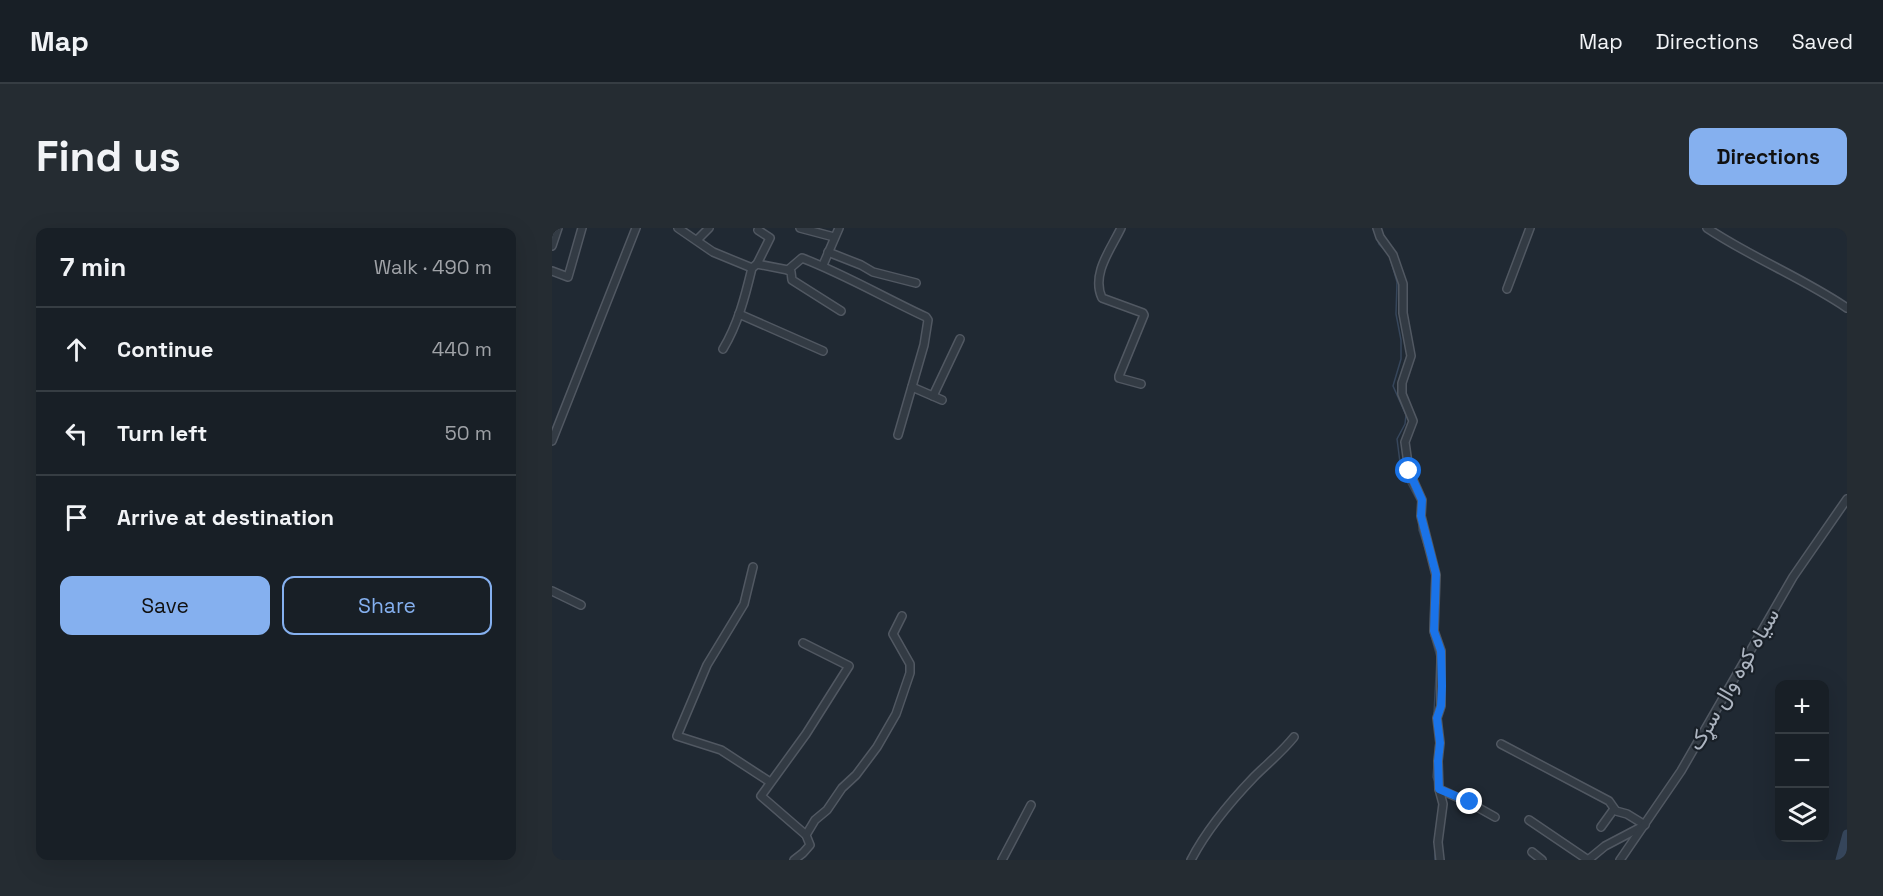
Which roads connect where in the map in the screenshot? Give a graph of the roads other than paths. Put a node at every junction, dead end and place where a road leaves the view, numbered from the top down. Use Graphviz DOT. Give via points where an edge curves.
graph roads {
  1 [pos="558,228"];
  2 [pos="582,228"];
  3 [pos="636,228"];
  4 [pos="678,228"];
  5 [pos="709,228"];
  6 [pos="800,228"];
  7 [pos="839,228"];
  8 [pos="1120,228"];
  9 [pos="1377,228"];
  10 [pos="1530,228"];
  11 [pos="1707,228"];
  12 [pos="758,230"];
  13 [pos="834,237"];
  14 [pos="697,240"];
  15 [pos="552,246"];
  16 [pos="828,252"];
  17 [pos="823,265"];
  18 [pos="754,266"];
  19 [pos="788,270"];
  20 [pos="552,271"];
  21 [pos="916,283"];
  22 [pos="1507,289"];
  23 [pos="1847,308"];
  24 [pos="841,311"];
  25 [pos="740,314"];
  26 [pos="960,339"];
  27 [pos="723,349"];
  28 [pos="823,351"];
  29 [pos="1142,384"];
  30 [pos="912,387"];
  31 [pos="933,396"];
  32 [pos="942,400"];
  33 [pos="898,435"];
  34 [pos="552,441"];
  35 [pos="1847,499"];
  36 [pos="753,567"];
  37 [pos="552,591"];
  38 [pos="581,605"];
  39 [pos="902,616"];
  40 [pos="803,643"];
  41 [pos="1294,737"];
  42 [pos="1501,744"];
  43 [pos="770,782"];
  44 [pos="1439,789"];
  45 [pos="1030,805"];
  46 [pos="1614,809"];
  47 [pos="1495,817"];
  48 [pos="1529,820"];
  49 [pos="1645,825"];
  50 [pos="1600,827"];
  51 [pos="806,835"];
  52 [pos="1533,852"];
  53 [pos="794,860"];
  54 [pos="1002,860"];
  55 [pos="1191,860"];
  56 [pos="1440,860"];
  57 [pos="1542,860"];
  58 [pos="1588,860"];
  59 [pos="1620,860"];
  1 -- 15 [label="street"];
  2 -- 20 [label="street" via="568,277"];
  3 -- 34 [label="street"];
  4 -- 14 [label="street"];
  5 -- 14 [label="street"];
  6 -- 13 [label="street"];
  7 -- 13 [label="street"];
  8 -- 29 [label="street" via="1098,284 1102,298 1144,315 1119,376"];
  9 -- 44 [label="street" via="1393,255 1403,284 1403,313 1411,356 1402,394 1413,421 1405,442 1409,471 1422,500 1421,516 1436,574 1434,631 1441,651 1442,686 1437,718"];
  10 -- 22 [label="street"];
  11 -- 23 [label="street"];
  12 -- 18 [label="street" via="770,238"];
  13 -- 16 [label="street"];
  14 -- 18 [label="street" via="713,252"];
  16 -- 17 [label="street"];
  16 -- 21 [label="street" via="873,272"];
  17 -- 19 [label="street" via="802,258"];
  17 -- 30 [label="street" via="927,318"];
  18 -- 19 [label="street"];
  18 -- 25 [label="street"];
  19 -- 24 [label="street" via="792,280"];
  25 -- 27 [label="street"];
  25 -- 28 [label="street"];
  26 -- 31 [label="street"];
  30 -- 31 [label="street"];
  30 -- 33 [label="street"];
  31 -- 32 [label="street"];
  35 -- 49 [label="street, سیاه کوه وال سړک" via="1779,599 1681,771"];
  36 -- 43 [label="street" via="744,604 707,664 677,736 721,750"];
  37 -- 38 [label="street"];
  39 -- 51 [label="street" via="893,634 910,664 896,714 863,766"];
  40 -- 43 [label="street" via="849,666"];
  41 -- 55 [label="street" via="1221,814 1202,837"];
  42 -- 46 [label="street" via="1609,801"];
  43 -- 51 [label="street" via="761,796"];
  44 -- 47 [label="street"];
  44 -- 56 [label="street" via="1443,804"];
  45 -- 54 [label="street"];
  46 -- 49 [label="street"];
  46 -- 50 [label="street"];
  48 -- 58 [label="street"];
  49 -- 58 [label="street" via="1605,846"];
  49 -- 59 [label="street, سیاه کوه وال سړک"];
  51 -- 53 [label="street" via="810,844"];
  52 -- 57 [label="street"];
}
